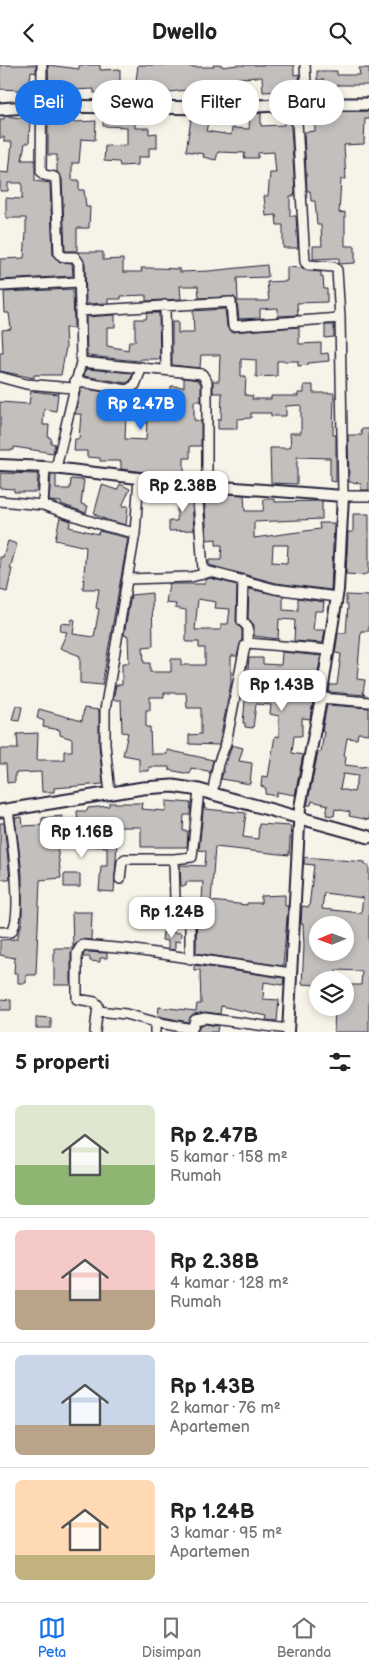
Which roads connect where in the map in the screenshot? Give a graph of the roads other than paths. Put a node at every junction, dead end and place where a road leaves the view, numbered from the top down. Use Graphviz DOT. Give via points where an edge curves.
graph roads {
  1 [pos="42,65"];
  2 [pos="305,65"];
  3 [pos="41,80"];
  4 [pos="303,80"];
  5 [pos="344,104"];
  6 [pos="369,104"];
  7 [pos="269,105"];
  8 [pos="82,106"];
  9 [pos="15,108"];
  10 [pos="0,109"];
  11 [pos="40,125"];
  12 [pos="302,125"];
  13 [pos="79,282"];
  14 [pos="0,286"];
  15 [pos="165,305"];
  16 [pos="80,311"];
  17 [pos="340,319"];
  18 [pos="81,362"];
  19 [pos="142,367"];
  20 [pos="166,369"];
  21 [pos="0,377"];
  22 [pos="74,385"];
  23 [pos="0,465"];
  24 [pos="45,467"];
  25 [pos="56,468"];
  26 [pos="139,478"];
  27 [pos="202,485"];
  28 [pos="343,496"];
  29 [pos="369,496"];
  30 [pos="0,501"];
  31 [pos="43,505"];
  32 [pos="135,533"];
  33 [pos="207,573"];
  34 [pos="128,579"];
  35 [pos="244,580"];
  36 [pos="337,597"];
  37 [pos="248,643"];
  38 [pos="328,650"];
  39 [pos="321,697"];
  40 [pos="369,702"];
  41 [pos="199,790"];
  42 [pos="110,794"];
  43 [pos="212,794"];
  44 [pos="4,811"];
  45 [pos="299,819"];
  46 [pos="369,837"];
  47 [pos="174,859"];
  48 [pos="120,879"];
  49 [pos="0,933"];
  50 [pos="190,959"];
  51 [pos="291,973"];
  52 [pos="98,1011"];
  53 [pos="155,1022"];
  54 [pos="195,1030"];
  55 [pos="288,1030"];
  56 [pos="95,1032"];
  57 [pos="155,1032"];
  1 -- 3 [label="street"];
  2 -- 4 [label="street"];
  5 -- 6 [label="main road"];
  7 -- 8 [label="main road"];
  9 -- 10 [label="main road"];
  11 -- 13 [label="street" via="41,171 56,179 58,251 60,256 78,260"];
  12 -- 17 [label="street" via="305,262 336,268"];
  13 -- 14 [label="street"];
  13 -- 16 [label="street"];
  15 -- 16 [label="street"];
  15 -- 17 [label="street" via="231,302 233,326"];
  15 -- 20 [label="street"];
  16 -- 18 [label="street"];
  17 -- 28 [label="street"];
  18 -- 19 [label="street"];
  18 -- 22 [label="street"];
  19 -- 20 [label="street"];
  19 -- 22 [label="street" via="135,385 127,390"];
  20 -- 27 [label="street" via="200,372 206,379"];
  21 -- 22 [label="street" via="26,384"];
  22 -- 25 [label="street"];
  23 -- 24 [label="street"];
  24 -- 25 [label="street"];
  24 -- 31 [label="street"];
  25 -- 26 [label="street"];
  26 -- 27 [label="street"];
  26 -- 32 [label="street"];
  27 -- 28 [label="street"];
  27 -- 33 [label="street" via="201,563"];
  28 -- 29 [label="street"];
  28 -- 36 [label="street"];
  30 -- 31 [label="street"];
  31 -- 32 [label="street"];
  32 -- 34 [label="street"];
  33 -- 34 [label="street" via="191,577"];
  33 -- 35 [label="street"];
  34 -- 42 [label="street" via="106,710 105,744"];
  35 -- 36 [label="street" via="275,589"];
  35 -- 37 [label="street" via="242,621 248,627"];
  36 -- 38 [label="street"];
  37 -- 38 [label="street"];
  37 -- 43 [label="street"];
  38 -- 39 [label="street"];
  39 -- 40 [label="street"];
  39 -- 45 [label="street"];
  41 -- 42 [label="main road" via="159,787"];
  41 -- 43 [label="main road"];
  41 -- 47 [label="street" via="192,857"];
  42 -- 44 [label="main road"];
  43 -- 45 [label="main road"];
  44 -- 49 [label="street" via="14,853 15,921 11,931"];
  45 -- 46 [label="main road"];
  45 -- 51 [label="street"];
  47 -- 48 [label="street" via="125,859"];
  47 -- 50 [label="street" via="175,901 190,906"];
  50 -- 51 [label="street"];
  50 -- 52 [label="street" via="82,945 77,953 77,999 96,1003"];
  51 -- 55 [label="street"];
  52 -- 53 [label="street"];
  52 -- 56 [label="street"];
  53 -- 54 [label="street"];
  53 -- 57 [label="street"];
  54 -- 55 [label="street" via="195,1019 198,1018"];
}
